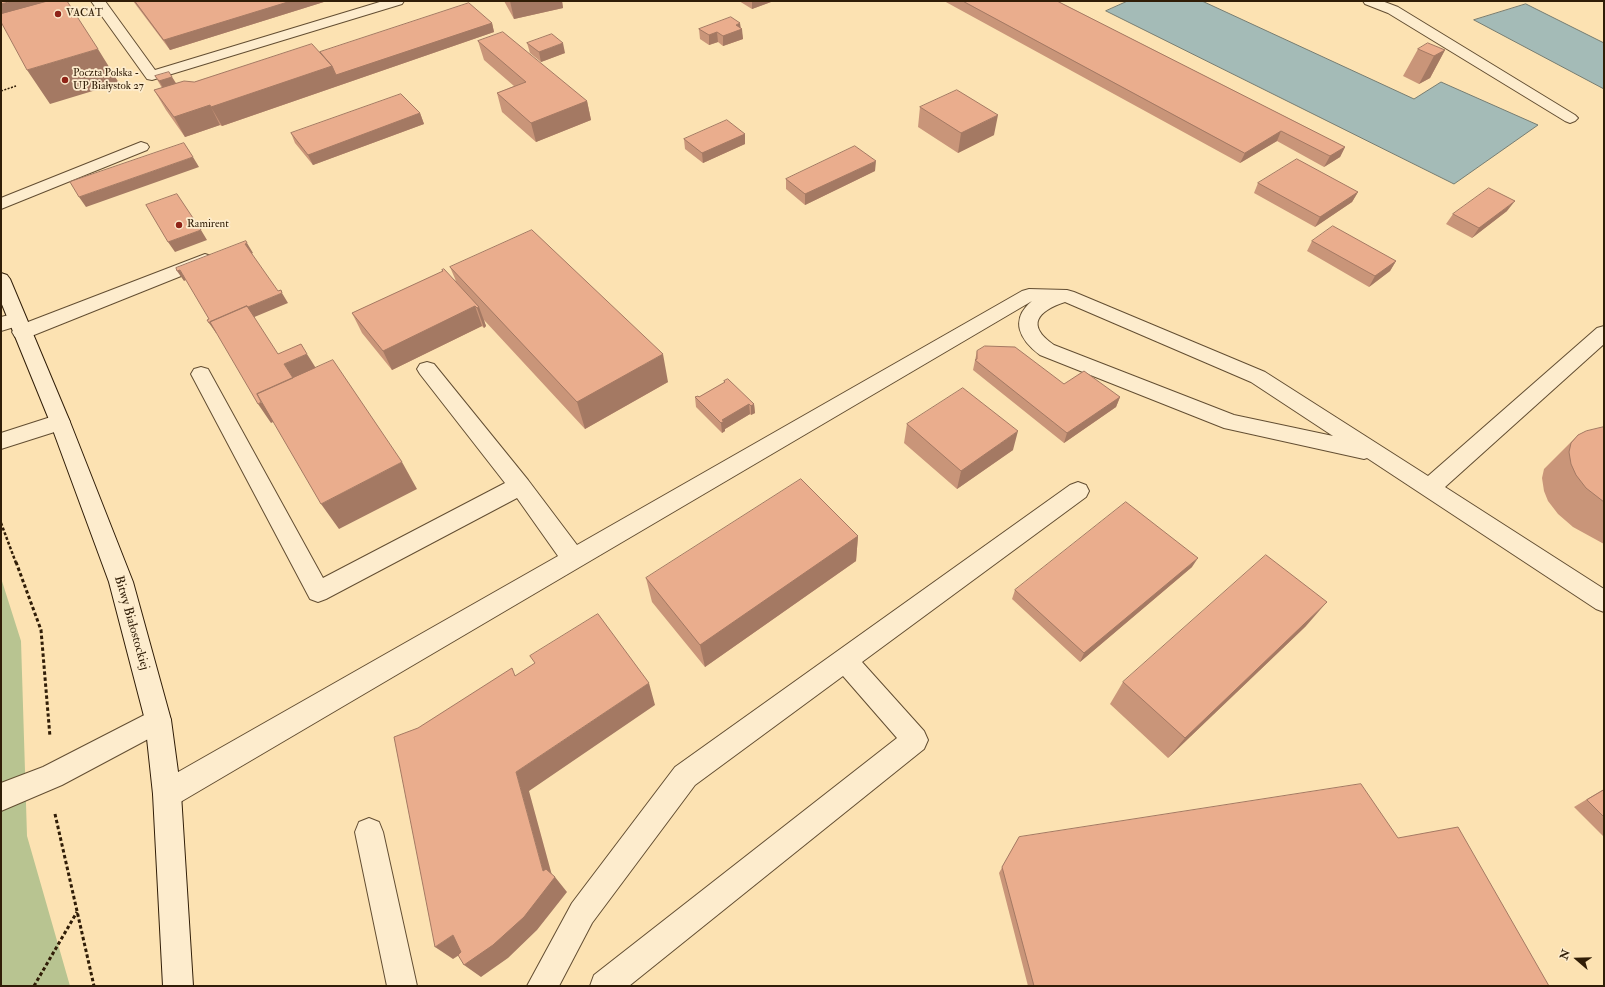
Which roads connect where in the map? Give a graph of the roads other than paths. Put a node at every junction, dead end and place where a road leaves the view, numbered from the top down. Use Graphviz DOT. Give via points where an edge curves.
graph roads {
  1 [pos="98,1"];
  2 [pos="397,1"];
  3 [pos="1370,1"];
  4 [pos="1570,118"];
  5 [pos="141,147"];
  6 [pos="1,204"];
  7 [pos="218,254"];
  8 [pos="1,279"];
  9 [pos="1067,296"];
  10 [pos="13,325"];
  11 [pos="1604,333"];
  12 [pos="427,369"];
  13 [pos="201,374"];
  14 [pos="60,422"];
  15 [pos="1,441"];
  16 [pos="1376,454"];
  17 [pos="520,486"];
  18 [pos="1429,488"];
  19 [pos="1078,491"];
  20 [pos="574,559"];
  21 [pos="1604,602"];
  22 [pos="845,660"];
  23 [pos="158,720"];
  24 [pos="167,794"];
  25 [pos="1,797"];
  26 [pos="369,832"];
  27 [pos="178,986"];
  28 [pos="402,986"];
  29 [pos="542,986"];
  30 [pos="605,986"];
  1 -- 2 [label="street" via="152,76"];
  3 -- 4 [label="street" via="1393,10"];
  5 -- 6 [label="street"];
  7 -- 10 [label="street"];
  8 -- 10 [label="street, Bitwy Białostockiej"];
  9 -- 16 [label="street" via="1258,377"];
  9 -- 16 [label="street" via="1041,303 1032,311 1030,331 1036,341 1047,350 1231,422"];
  9 -- 20 [label="street" via="1029,295"];
  10 -- 14 [label="street, Bitwy Białostockiej"];
  11 -- 18 [label="street"];
  12 -- 17 [label="street"];
  13 -- 17 [label="street" via="318,592"];
  14 -- 15 [label="street"];
  14 -- 23 [label="street, Bitwy Białostockiej" via="122,582"];
  16 -- 18 [label="street"];
  17 -- 20 [label="street"];
  18 -- 21 [label="street"];
  19 -- 22 [label="street"];
  20 -- 24 [label="street"];
  22 -- 29 [label="street" via="685,776 582,913"];
  22 -- 30 [label="street" via="914,740"];
  23 -- 24 [label="street, Bitwy Białostockiej"];
  23 -- 25 [label="street" via="52,776"];
  24 -- 27 [label="street, Bitwy Białostockiej"];
  26 -- 28 [label="street"];
}
